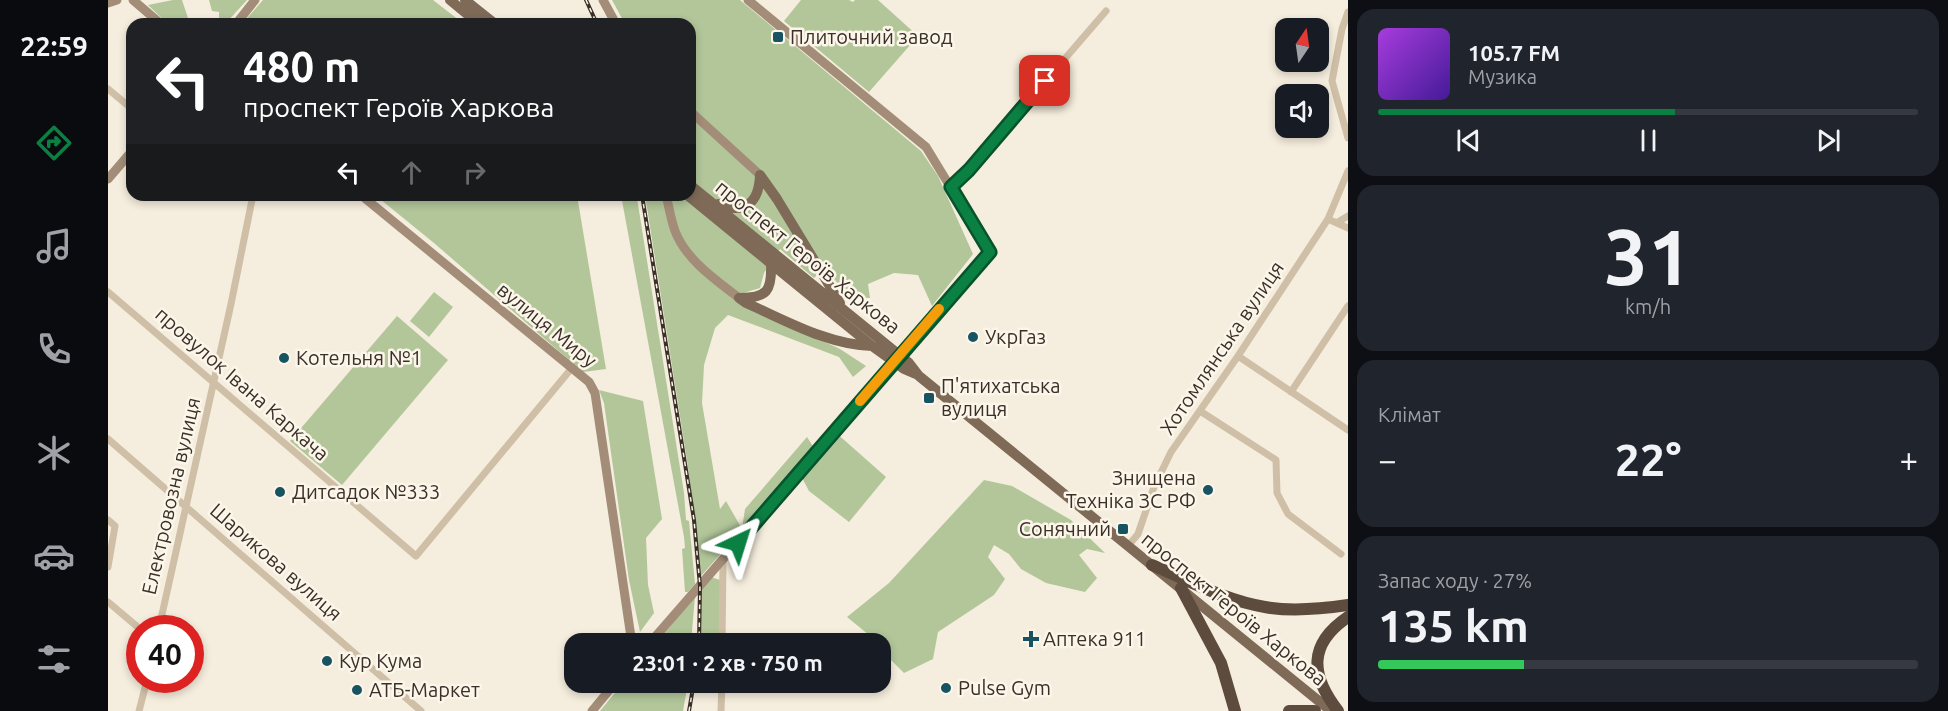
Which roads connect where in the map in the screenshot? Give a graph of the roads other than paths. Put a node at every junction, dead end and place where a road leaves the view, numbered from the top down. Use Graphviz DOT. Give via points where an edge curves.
graph roads {
  1 [pos="117,0"];
  2 [pos="133,0"];
  3 [pos="255,0"];
  4 [pos="450,0"];
  5 [pos="465,0"];
  6 [pos="603,0"];
  7 [pos="748,0"];
  8 [pos="108,3"];
  9 [pos="1106,10"];
  10 [pos="1348,12"];
  11 [pos="154,18"];
  12 [pos="241,18"];
  13 [pos="472,18"];
  14 [pos="488,18"];
  15 [pos="613,18"];
  16 [pos="108,89"];
  17 [pos="126,104"];
  18 [pos="696,116"];
  19 [pos="1348,138"];
  20 [pos="126,158"];
  21 [pos="1348,171"];
  22 [pos="760,175"];
  23 [pos="108,179"];
  24 [pos="951,187"];
  25 [pos="696,194"];
  26 [pos="696,195"];
  27 [pos="696,195"];
  28 [pos="252,201"];
  29 [pos="368,201"];
  30 [pos="667,201"];
  31 [pos="1348,216"];
  32 [pos="1328,219"];
  33 [pos="1338,222"];
  34 [pos="1348,228"];
  35 [pos="771,264"];
  36 [pos="108,292"];
  37 [pos="739,298"];
  38 [pos="1348,306"];
  39 [pos="843,308"];
  40 [pos="872,346"];
  41 [pos="1238,356"];
  42 [pos="896,358"];
  43 [pos="571,369"];
  44 [pos="214,381"];
  45 [pos="1291,392"];
  46 [pos="1200,411"];
  47 [pos="1348,430"];
  48 [pos="108,439"];
  49 [pos="187,506"];
  50 [pos="108,520"];
  51 [pos="1128,546"];
  52 [pos="1341,554"];
  53 [pos="723,560"];
  54 [pos="1152,565"];
  55 [pos="108,567"];
  56 [pos="1181,588"];
  57 [pos="108,602"];
  58 [pos="1348,605"];
  59 [pos="162,615"];
  60 [pos="1348,617"];
  61 [pos="126,618"];
  62 [pos="630,633"];
  63 [pos="659,633"];
  64 [pos="722,633"];
  65 [pos="144,693"];
  66 [pos="607,693"];
  67 [pos="722,693"];
  68 [pos="139,711"];
  69 [pos="421,711"];
  70 [pos="592,711"];
  71 [pos="721,711"];
  72 [pos="1235,711"];
  73 [pos="1289,711"];
  74 [pos="1315,711"];
  75 [pos="1331,711"];
  76 [pos="1338,711"];
  1 -- 8 [label="street"];
  2 -- 11 [label="street"];
  3 -- 12 [label="street"];
  4 -- 13 [label="main road"];
  5 -- 14 [label="main road"];
  6 -- 15 [label="street"];
  7 -- 24 [label="street" via="926,147"];
  9 -- 24 [label="street"];
  10 -- 19 [label="street" via="1332,81"];
  16 -- 17 [label="street"];
  18 -- 22 [label="street, проспект Героїв Харкова"];
  20 -- 23 [label="street"];
  21 -- 32 [label="street, Хотомлянська вулиця"];
  22 -- 25 [label="main road" via="757,193 750,203 735,209"];
  22 -- 39 [label="main road"];
  24 -- 42 [label="street" via="990,252"];
  26 -- 35 [label="main road, проспект Героїв Харкова"];
  27 -- 39 [label="main road, проспект Героїв Харкова"];
  28 -- 44 [label="street, Електровозна вулиця"];
  29 -- 43 [label="street, вулиця Миру"];
  30 -- 37 [label="street" via="683,246 713,278"];
  31 -- 33 [label="street"];
  32 -- 33 [label="street"];
  32 -- 41 [label="street, Хотомлянська вулиця"];
  33 -- 34 [label="street"];
  35 -- 37 [label="main road" via="771,284 765,292 756,298"];
  35 -- 40 [label="main road, проспект Героїв Харкова"];
  36 -- 44 [label="street, провулок Івана Каркача"];
  37 -- 40 [label="main road" via="819,334 850,345"];
  38 -- 45 [label="street"];
  39 -- 42 [label="main road, проспект Героїв Харкова"];
  40 -- 42 [label="main road, проспект Героїв Харкова"];
  41 -- 45 [label="street"];
  41 -- 46 [label="street, Хотомлянська вулиця"];
  42 -- 51 [label="main road, проспект Героїв Харкова" via="909,363 919,376"];
  42 -- 53 [label="street"];
  43 -- 44 [label="street, провулок Івана Каркача" via="416,556"];
  43 -- 62 [label="street, вулиця Миру" via="589,382 599,406"];
  44 -- 49 [label="street, Електровозна вулиця"];
  45 -- 47 [label="street"];
  46 -- 51 [label="street, Хотомлянська вулиця" via="1171,452 1138,534"];
  46 -- 52 [label="street" via="1275,460 1277,493 1288,514"];
  48 -- 49 [label="street, Шарикова вулиця"];
  49 -- 59 [label="street, Електровозна вулиця"];
  49 -- 69 [label="street, Шарикова вулиця"];
  50 -- 55 [label="street" via="115,526"];
  51 -- 54 [label="main road, проспект Героїв Харкова"];
  53 -- 63 [label="street"];
  53 -- 64 [label="street"];
  54 -- 56 [label="main road, проспект Героїв Харкова"];
  54 -- 58 [label="highway" via="1233,599 1266,608"];
  56 -- 72 [label="highway" via="1221,663"];
  56 -- 75 [label="main road, проспект Героїв Харкова"];
  57 -- 61 [label="street"];
  60 -- 76 [label="highway" via="1331,630 1319,650 1321,683"];
  65 -- 68 [label="street"];
  66 -- 70 [label="street"];
  67 -- 71 [label="street"];
  73 -- 74 [label="highway"];
}
